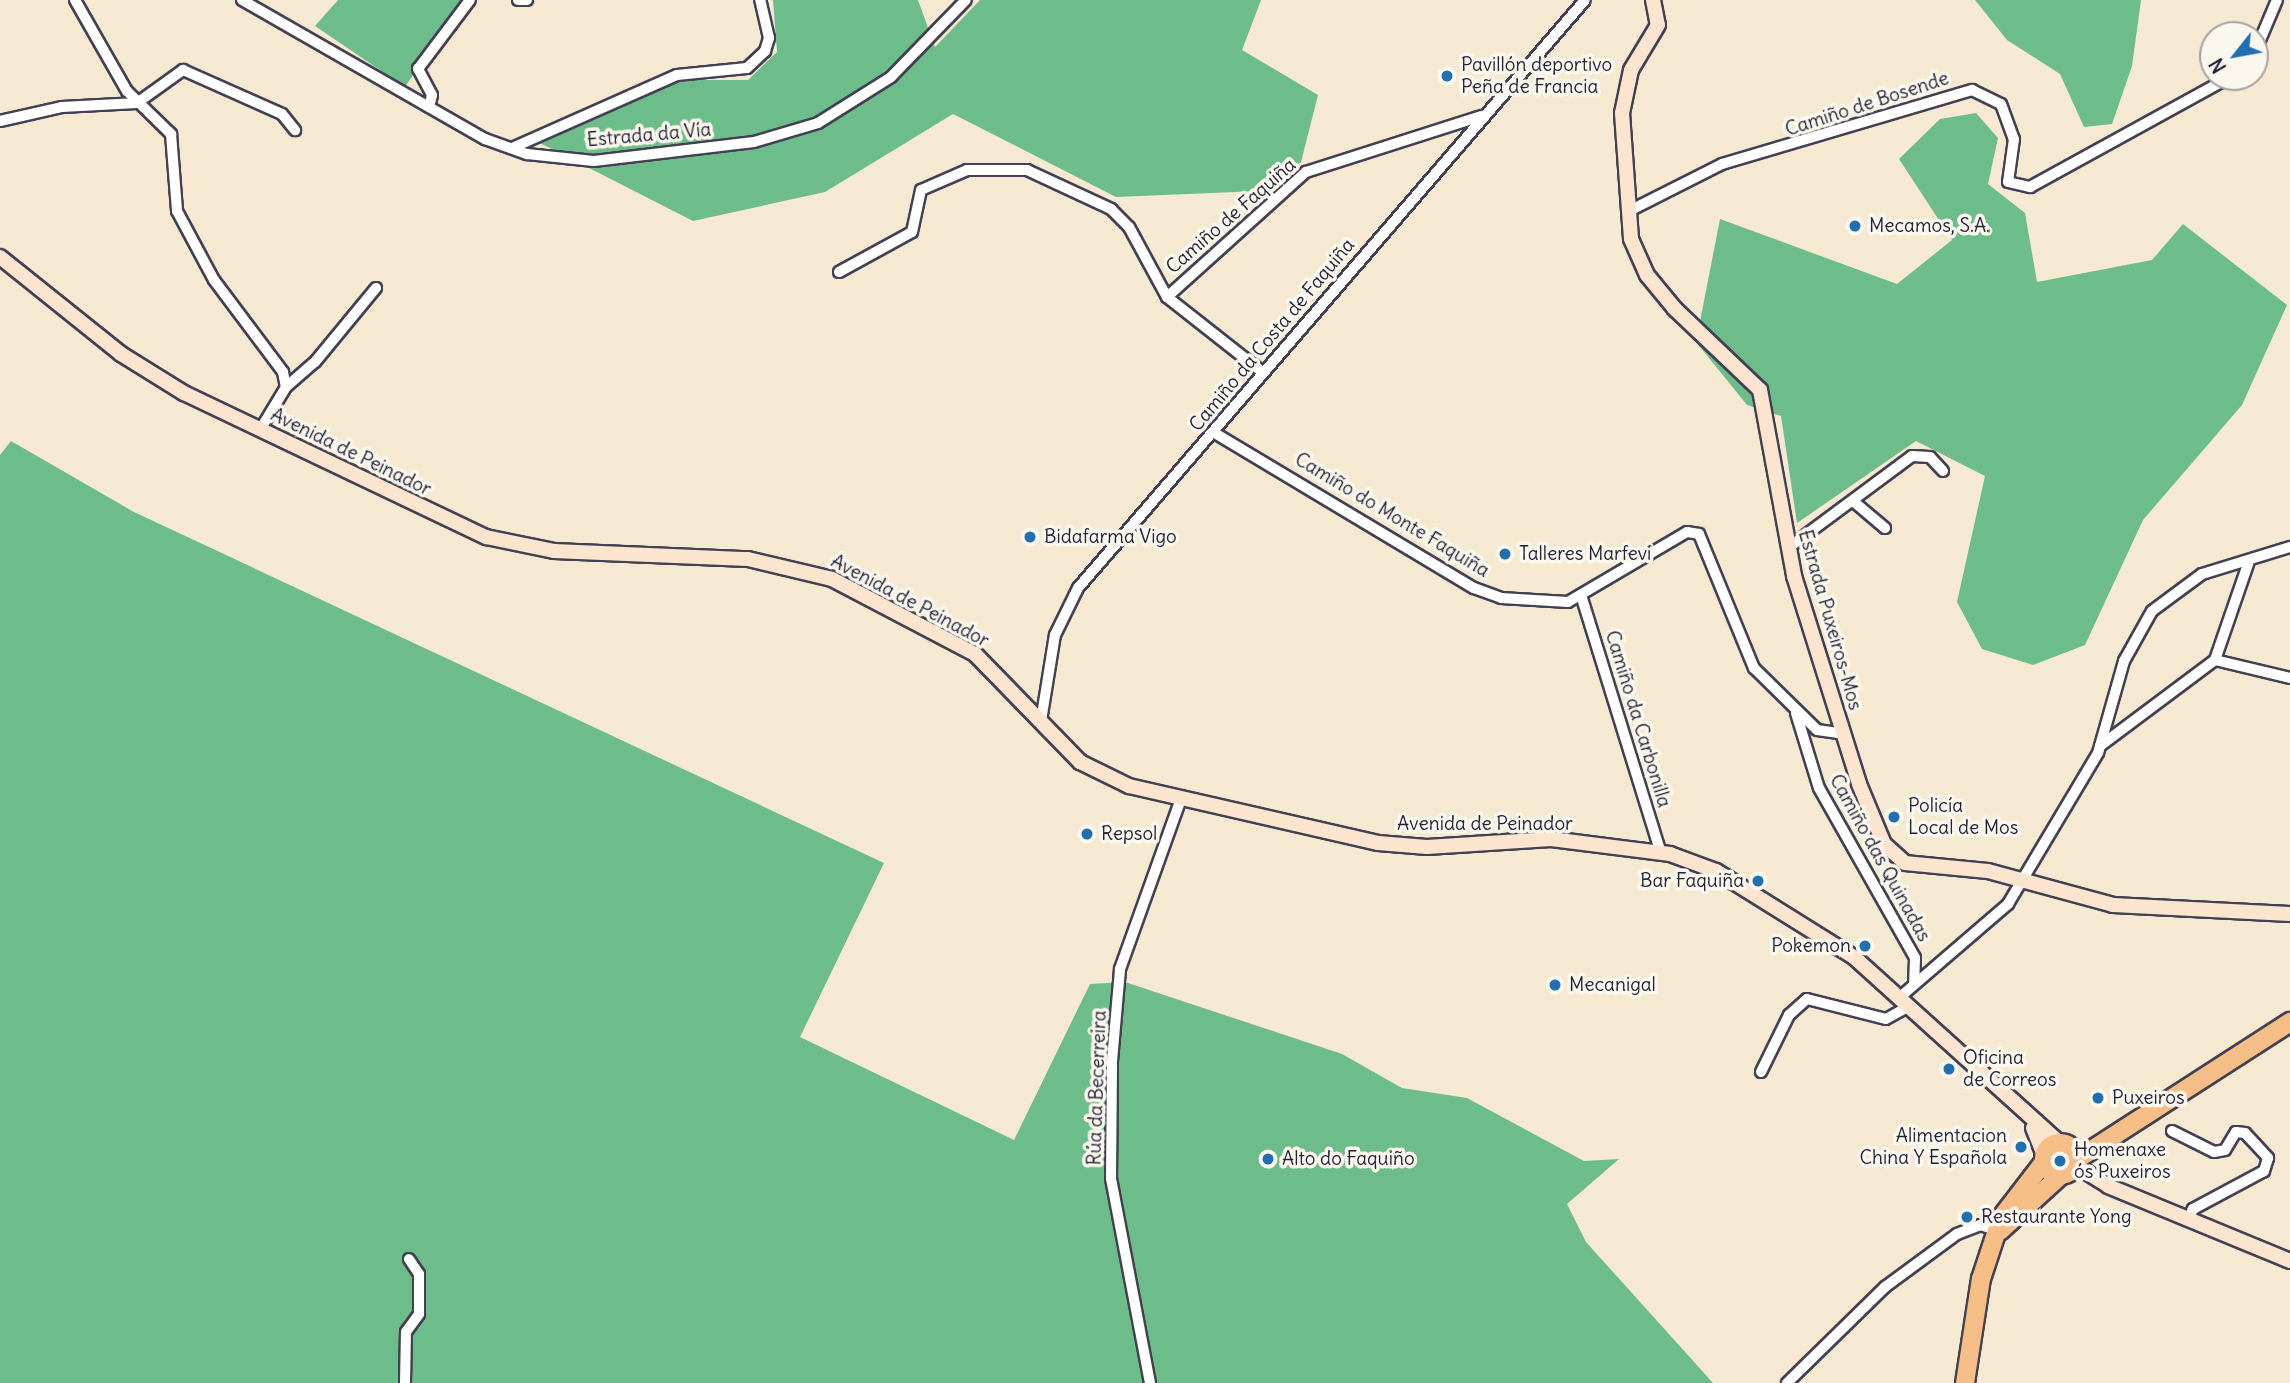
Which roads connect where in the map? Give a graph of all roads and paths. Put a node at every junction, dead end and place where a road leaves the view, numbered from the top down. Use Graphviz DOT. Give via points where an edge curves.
graph roads {
  1 [pos="75,0"];
  2 [pos="242,0"];
  3 [pos="470,0"];
  4 [pos="519,0"];
  5 [pos="527,0"];
  6 [pos="760,0"];
  7 [pos="967,0"];
  8 [pos="1585,0"];
  9 [pos="1653,0"];
  10 [pos="2277,0"];
  11 [pos="2268,21"];
  12 [pos="2205,91"];
  13 [pos="137,103"];
  14 [pos="429,107"];
  15 [pos="1481,116"];
  16 [pos="0,121"];
  17 [pos="295,130"];
  18 [pos="512,148"];
  19 [pos="1629,211"];
  20 [pos="0,257"];
  21 [pos="839,272"];
  22 [pos="376,288"];
  23 [pos="1167,297"];
  24 [pos="1261,371"];
  25 [pos="286,387"];
  26 [pos="260,430"];
  27 [pos="1213,432"];
  28 [pos="1943,471"];
  29 [pos="1853,501"];
  30 [pos="1885,528"];
  31 [pos="2290,547"];
  32 [pos="1788,548"];
  33 [pos="2248,564"];
  34 [pos="1581,595"];
  35 [pos="2215,660"];
  36 [pos="2290,678"];
  37 [pos="1796,712"];
  38 [pos="1041,722"];
  39 [pos="1844,734"];
  40 [pos="2100,746"];
  41 [pos="1180,801"];
  42 [pos="1661,853"];
  43 [pos="2021,880"];
  44 [pos="2290,914"];
  45 [pos="1914,982"];
  46 [pos="1905,1001"];
  47 [pos="2290,1022"];
  48 [pos="1761,1072"];
  49 [pos="2029,1120"];
  50 [pos="2172,1131"];
  51 [pos="2044,1158"];
  52 [pos="2068,1158"];
  53 [pos="2189,1218"];
  54 [pos="2000,1231"];
  55 [pos="410,1259"];
  56 [pos="2290,1261"];
  57 [pos="405,1383"];
  58 [pos="1150,1383"];
  59 [pos="1787,1383"];
  60 [pos="1965,1383"];
  1 -- 13 [label="street"];
  2 -- 14 [label="street, Estrada da Vía"];
  3 -- 14 [label="street" via="418,69 432,95"];
  4 -- 5 [label="street"];
  6 -- 18 [label="street" via="769,38 765,51 747,68 677,75"];
  7 -- 18 [label="street, Estrada da Vía" via="891,78 818,123 754,142 594,161"];
  8 -- 15 [label="street, Camiño da Costa de Faquiña"];
  9 -- 19 [label="street, Estrada Puxeiros-Mos" via="1658,24 1631,70 1622,113"];
  10 -- 11 [label="street"];
  12 -- 19 [label="street, Camiño de Bosende" via="2030,187 2008,182 2014,139 2001,104 1972,90 1722,164"];
  13 -- 16 [label="street" via="62,107"];
  13 -- 17 [label="street" via="183,71 282,114"];
  13 -- 25 [label="street" via="171,134 177,211 214,280 282,372"];
  14 -- 18 [label="street, Estrada da Vía"];
  15 -- 23 [label="street, Camiño de Faquiña" via="1306,172"];
  15 -- 24 [label="street, Camiño da Costa de Faquiña"];
  19 -- 32 [label="street, Estrada Puxeiros-Mos" via="1631,239 1647,275 1760,390"];
  20 -- 26 [label="street, Avenida de Peinador" via="121,354"];
  21 -- 23 [label="street" via="912,232 921,190 967,170 995,166 1052,176 1111,209 1144,251"];
  22 -- 25 [label="street" via="316,362"];
  23 -- 24 [label="street"];
  24 -- 27 [label="street, Camiño da Costa de Faquiña"];
  25 -- 26 [label="street"];
  26 -- 38 [label="street, Avenida de Peinador" via="486,537 554,551 748,559 832,579 975,654"];
  27 -- 34 [label="street, Camiño do Monte Faquiña" via="1474,588 1501,598 1568,602"];
  27 -- 38 [label="street, Camiño da Costa de Faquiña" via="1067,605 1055,635"];
  28 -- 29 [label="street" via="1930,457 1912,456"];
  29 -- 30 [label="street"];
  29 -- 32 [label="street"];
  31 -- 33 [label="street"];
  32 -- 39 [label="street, Estrada Puxeiros-Mos"];
  33 -- 35 [label="street"];
  33 -- 40 [label="street" via="2202,574 2152,611 2124,661"];
  34 -- 37 [label="street, Camiño do Monte Faquiña" via="1686,532 1699,534 1754,668"];
  34 -- 42 [label="street, Camiño da Carbonilla"];
  35 -- 36 [label="street"];
  35 -- 40 [label="street"];
  37 -- 39 [label="street, Camiño do Monte Faquiña" via="1817,730"];
  37 -- 45 [label="street, Camiño das Quinadas" via="1819,788 1915,958"];
  38 -- 41 [label="street, Avenida de Peinador" via="1080,762"];
  39 -- 43 [label="street, Estrada Puxeiros-Mos" via="1874,824 1894,854 1918,867"];
  40 -- 43 [label="street"];
  41 -- 42 [label="street, Avenida de Peinador" via="1378,843 1427,847 1551,839"];
  41 -- 58 [label="street, Rúa da Becerreira" via="1121,970 1112,1061 1111,1180"];
  42 -- 46 [label="street, Avenida de Peinador" via="1716,871 1779,908"];
  43 -- 44 [label="street, Estrada Puxeiros-Mos" via="2143,910"];
  43 -- 45 [label="street" via="1992,920"];
  45 -- 46 [label="street"];
  46 -- 48 [label="street" via="1885,1019 1807,999 1789,1015"];
  46 -- 49 [label="street, Avenida de Peinador"];
  47 -- 52 [label="highway" via="2113,1136"];
  49 -- 51 [label="street, Avenida de Peinador"];
  49 -- 52 [label="street, Avenida de Peinador"];
  50 -- 53 [label="street" via="2214,1152 2225,1150 2236,1132 2245,1133 2269,1158 2264,1171 2193,1209"];
  51 -- 52 [label="highway"];
  51 -- 52 [label="highway"];
  51 -- 54 [label="highway" via="2005,1207"];
  52 -- 53 [label="street, Avenida de Peinador" via="2108,1186"];
  52 -- 54 [label="highway"];
  53 -- 56 [label="street, Avenida de Peinador"];
  54 -- 59 [label="street" via="1980,1225 1957,1234 1885,1287"];
  54 -- 60 [label="highway" via="1981,1279"];
  55 -- 57 [label="street" via="419,1274 419,1314 406,1332"];
}
